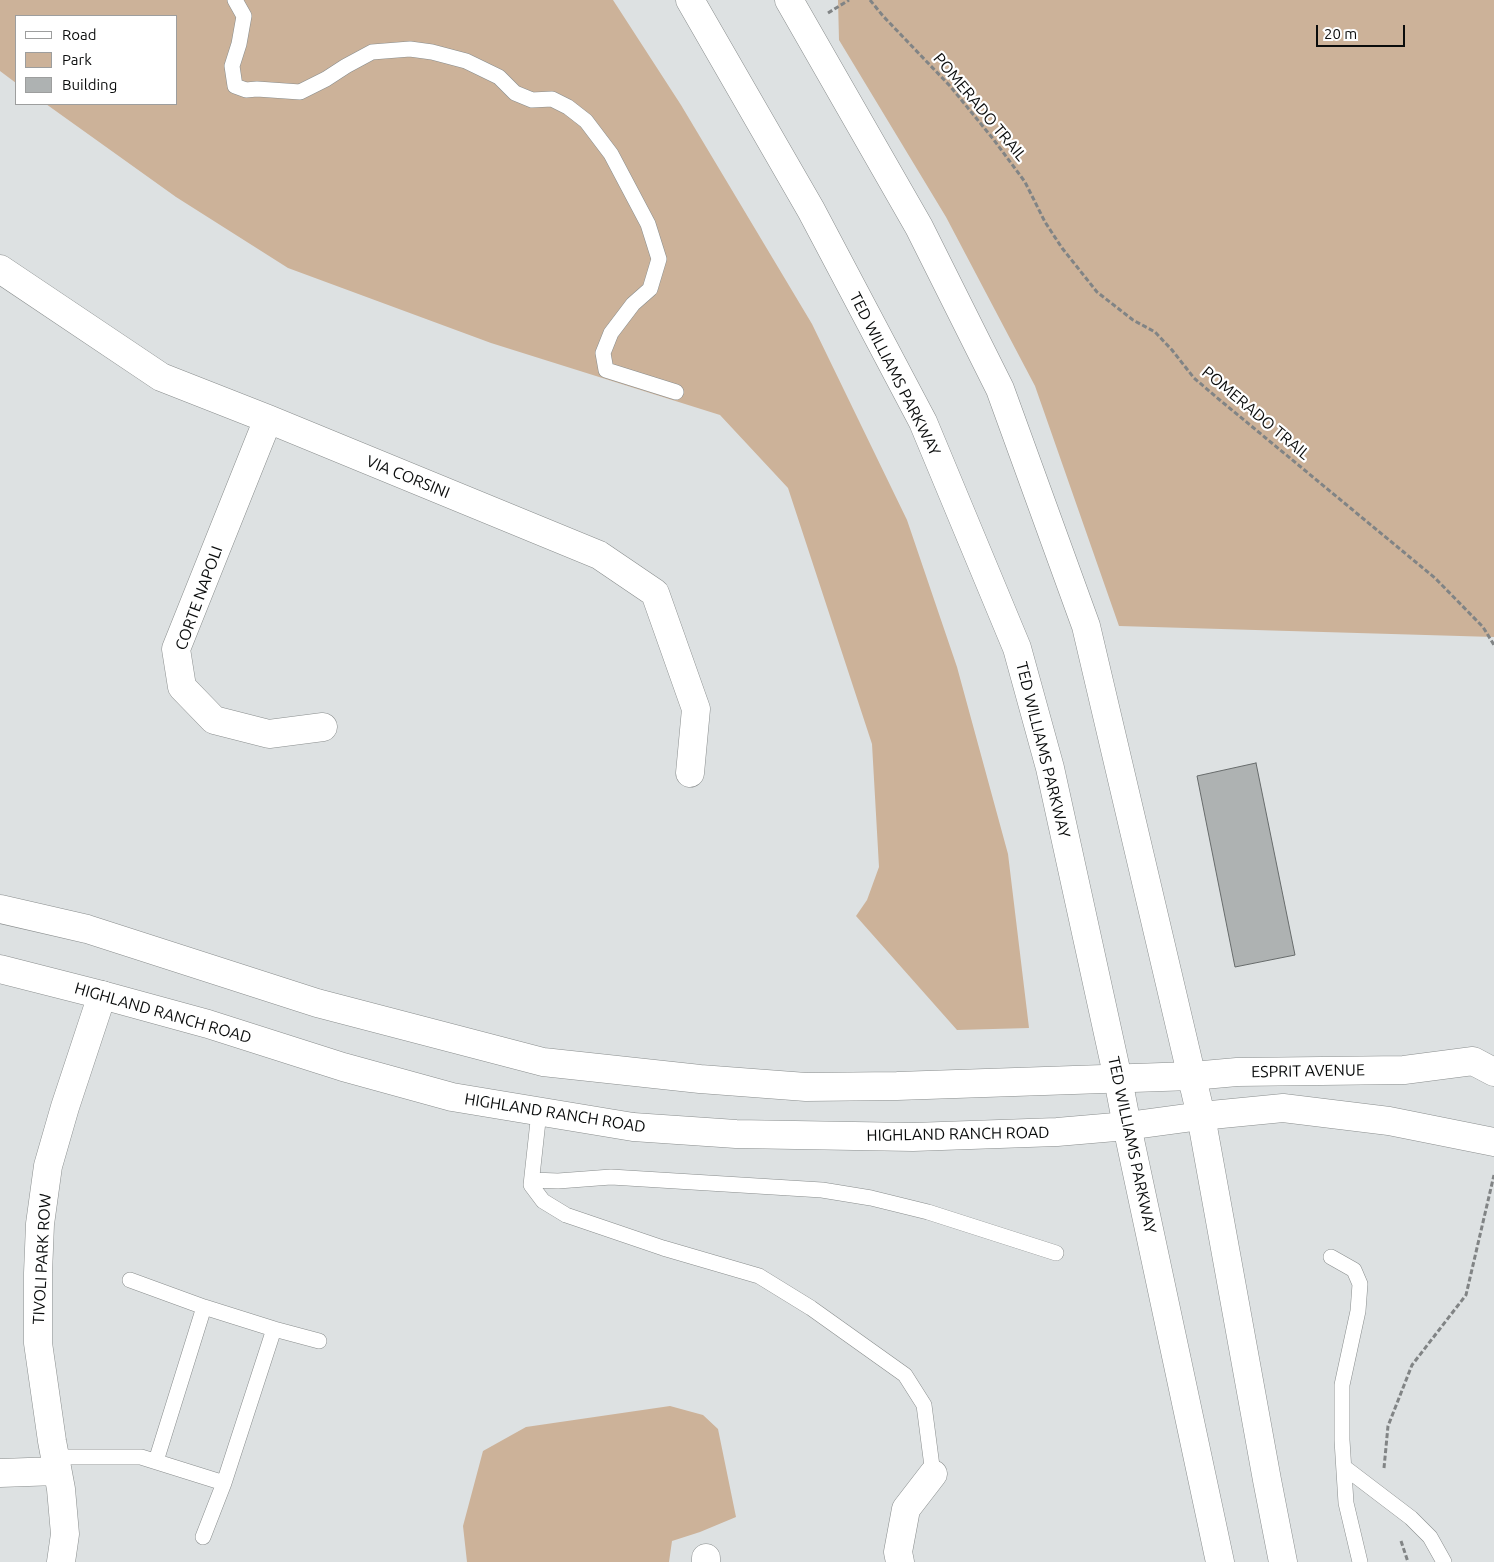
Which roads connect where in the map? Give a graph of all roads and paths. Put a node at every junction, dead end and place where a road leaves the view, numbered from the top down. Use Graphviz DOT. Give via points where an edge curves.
graph roads {
  1 [pos="235,0"];
  2 [pos="690,0"];
  3 [pos="789,0"];
  4 [pos="870,0"];
  5 [pos="0,270"];
  6 [pos="676,392"];
  7 [pos="268,419"];
  8 [pos="1494,644"];
  9 [pos="324,727"];
  10 [pos="690,773"];
  11 [pos="0,909"];
  12 [pos="0,969"];
  13 [pos="102,994"];
  14 [pos="1494,1072"];
  15 [pos="1192,1076"];
  16 [pos="1118,1079"];
  17 [pos="539,1112"];
  18 [pos="1201,1116"];
  19 [pos="1127,1126"];
  20 [pos="1494,1142"];
  21 [pos="1494,1175"];
  22 [pos="532,1180"];
  23 [pos="1056,1253"];
  24 [pos="1331,1257"];
  25 [pos="130,1280"];
  26 [pos="204,1307"];
  27 [pos="274,1329"];
  28 [pos="319,1341"];
  29 [pos="156,1461"];
  30 [pos="56,1464"];
  31 [pos="1344,1467"];
  32 [pos="0,1473"];
  33 [pos="933,1474"];
  34 [pos="224,1483"];
  35 [pos="1389,1501"];
  36 [pos="204,1537"];
  37 [pos="61,1562"];
  38 [pos="900,1562"];
  39 [pos="1220,1562"];
  40 [pos="1283,1562"];
  41 [pos="1360,1562"];
  42 [pos="1408,1562"];
  43 [pos="1444,1562"];
  1 -- 6 [label="lane" via="244,16 232,66 235,86 246,90 300,92 372,52 410,49 466,61 499,77 515,92 532,100 552,99 586,121 611,154 648,224 659,259 650,289 633,304 611,333 603,353 606,370"];
  2 -- 16 [label="main road, TED WILLIAMS PARKWAY" via="811,210 922,422 1017,648 1050,768"];
  3 -- 15 [label="main road" via="918,227 1000,389 1086,626"];
  4 -- 8 [label="path, POMERADO TRAIL" via="950,86 994,140 1025,182 1062,248 1098,292 1133,320 1155,332 1194,378 1435,578"];
  5 -- 7 [label="main road, VIA CORSINI" via="161,377"];
  7 -- 9 [label="main road, CORTE NAPOLI" via="176,649 182,687 214,720 269,734"];
  7 -- 10 [label="main road, VIA CORSINI" via="599,555 655,593 696,709"];
  11 -- 16 [label="main road" via="87,929 317,1003 543,1062 806,1087"];
  12 -- 13 [label="main road, HIGHLAND RANCH ROAD"];
  13 -- 17 [label="main road, HIGHLAND RANCH ROAD" via="452,1097"];
  13 -- 30 [label="main road, TIVOLI PARK ROW" via="48,1166 40,1224 38,1343"];
  14 -- 15 [label="main road, ESPRIT AVENUE" via="1473,1061 1404,1070 1237,1072"];
  15 -- 16 [label="main road, ESPRIT AVENUE"];
  15 -- 18 [label="main road"];
  16 -- 19 [label="main road, TED WILLIAMS PARKWAY"];
  17 -- 19 [label="main road, HIGHLAND RANCH ROAD" via="633,1127 736,1134 914,1137"];
  17 -- 22 [label="lane"];
  18 -- 19 [label="main road"];
  18 -- 20 [label="main road" via="1283,1108 1389,1121"];
  18 -- 40 [label="main road"];
  19 -- 39 [label="main road, TED WILLIAMS PARKWAY"];
  21 -- 35 [label="path" via="1466,1295 1412,1365 1388,1426 1382,1482"];
  22 -- 23 [label="lane" via="611,1178 822,1190 928,1212"];
  22 -- 33 [label="lane" via="531,1185 543,1201 566,1215 759,1276 812,1308 905,1375 924,1405"];
  24 -- 31 [label="lane" via="1354,1270 1360,1284 1358,1311 1342,1385"];
  25 -- 26 [label="lane"];
  26 -- 27 [label="lane"];
  26 -- 29 [label="lane"];
  27 -- 28 [label="lane"];
  27 -- 34 [label="lane"];
  29 -- 30 [label="lane" via="141,1456"];
  29 -- 34 [label="lane"];
  30 -- 32 [label="main road"];
  30 -- 37 [label="main road, TIVOLI PARK ROW" via="65,1534"];
  31 -- 35 [label="lane"];
  31 -- 41 [label="lane" via="1346,1502"];
  33 -- 38 [label="main road" via="906,1509 898,1552"];
  34 -- 36 [label="lane"];
  35 -- 42 [label="path"];
  35 -- 43 [label="lane" via="1430,1537"];
}
